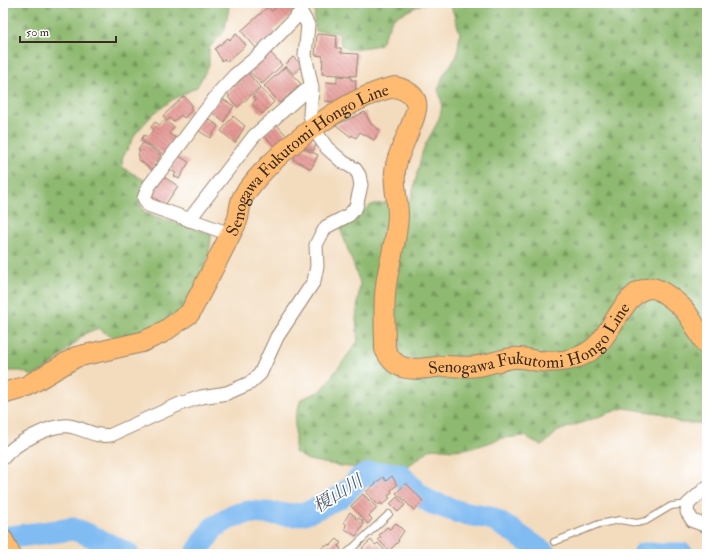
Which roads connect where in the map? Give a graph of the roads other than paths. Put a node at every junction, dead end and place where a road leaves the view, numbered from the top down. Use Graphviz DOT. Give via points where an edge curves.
graph roads {
  1 [pos="311,86"];
  2 [pos="313,128"];
  3 [pos="189,220"];
  4 [pos="230,234"];
  5 [pos="707,345"];
  6 [pos="3,393"];
  7 [pos="3,458"];
  8 [pos="707,487"];
  9 [pos="688,504"];
  10 [pos="389,514"];
  11 [pos="707,526"];
  12 [pos="554,542"];
  13 [pos="346,554"];
  1 -- 2 [label="street" via="310,114"];
  1 -- 3 [label="street" via="254,136"];
  1 -- 3 [label="street" via="305,55 308,25 301,12 221,90 149,186 144,198 148,205"];
  2 -- 4 [label="main road, Senogawa Fukutomi Hongo Line" via="278,158 243,196 238,219"];
  2 -- 5 [label="main road, Senogawa Fukutomi Hongo Line" via="383,89 401,89 409,93 416,102 414,121 398,153 395,168 398,215 386,286 385,349 396,365 416,370 477,366 514,358 553,362 576,358 595,347 628,301 642,290 654,288 686,311"];
  2 -- 7 [label="street" via="327,148 355,169 361,185 360,195 356,208 349,215 326,227 320,237 316,245 317,266 314,281 277,337 260,374 240,388 180,404 111,435 104,436 68,426 58,426 26,440"];
  3 -- 4 [label="street"];
  4 -- 6 [label="main road, Senogawa Fukutomi Hongo Line" via="190,313 177,324 142,342 76,357 27,386"];
  8 -- 9 [label="street"];
  9 -- 11 [label="street" via="687,512 693,521"];
  9 -- 12 [label="lane" via="671,506 646,521 620,520 599,524"];
  10 -- 13 [label="lane"];
}
